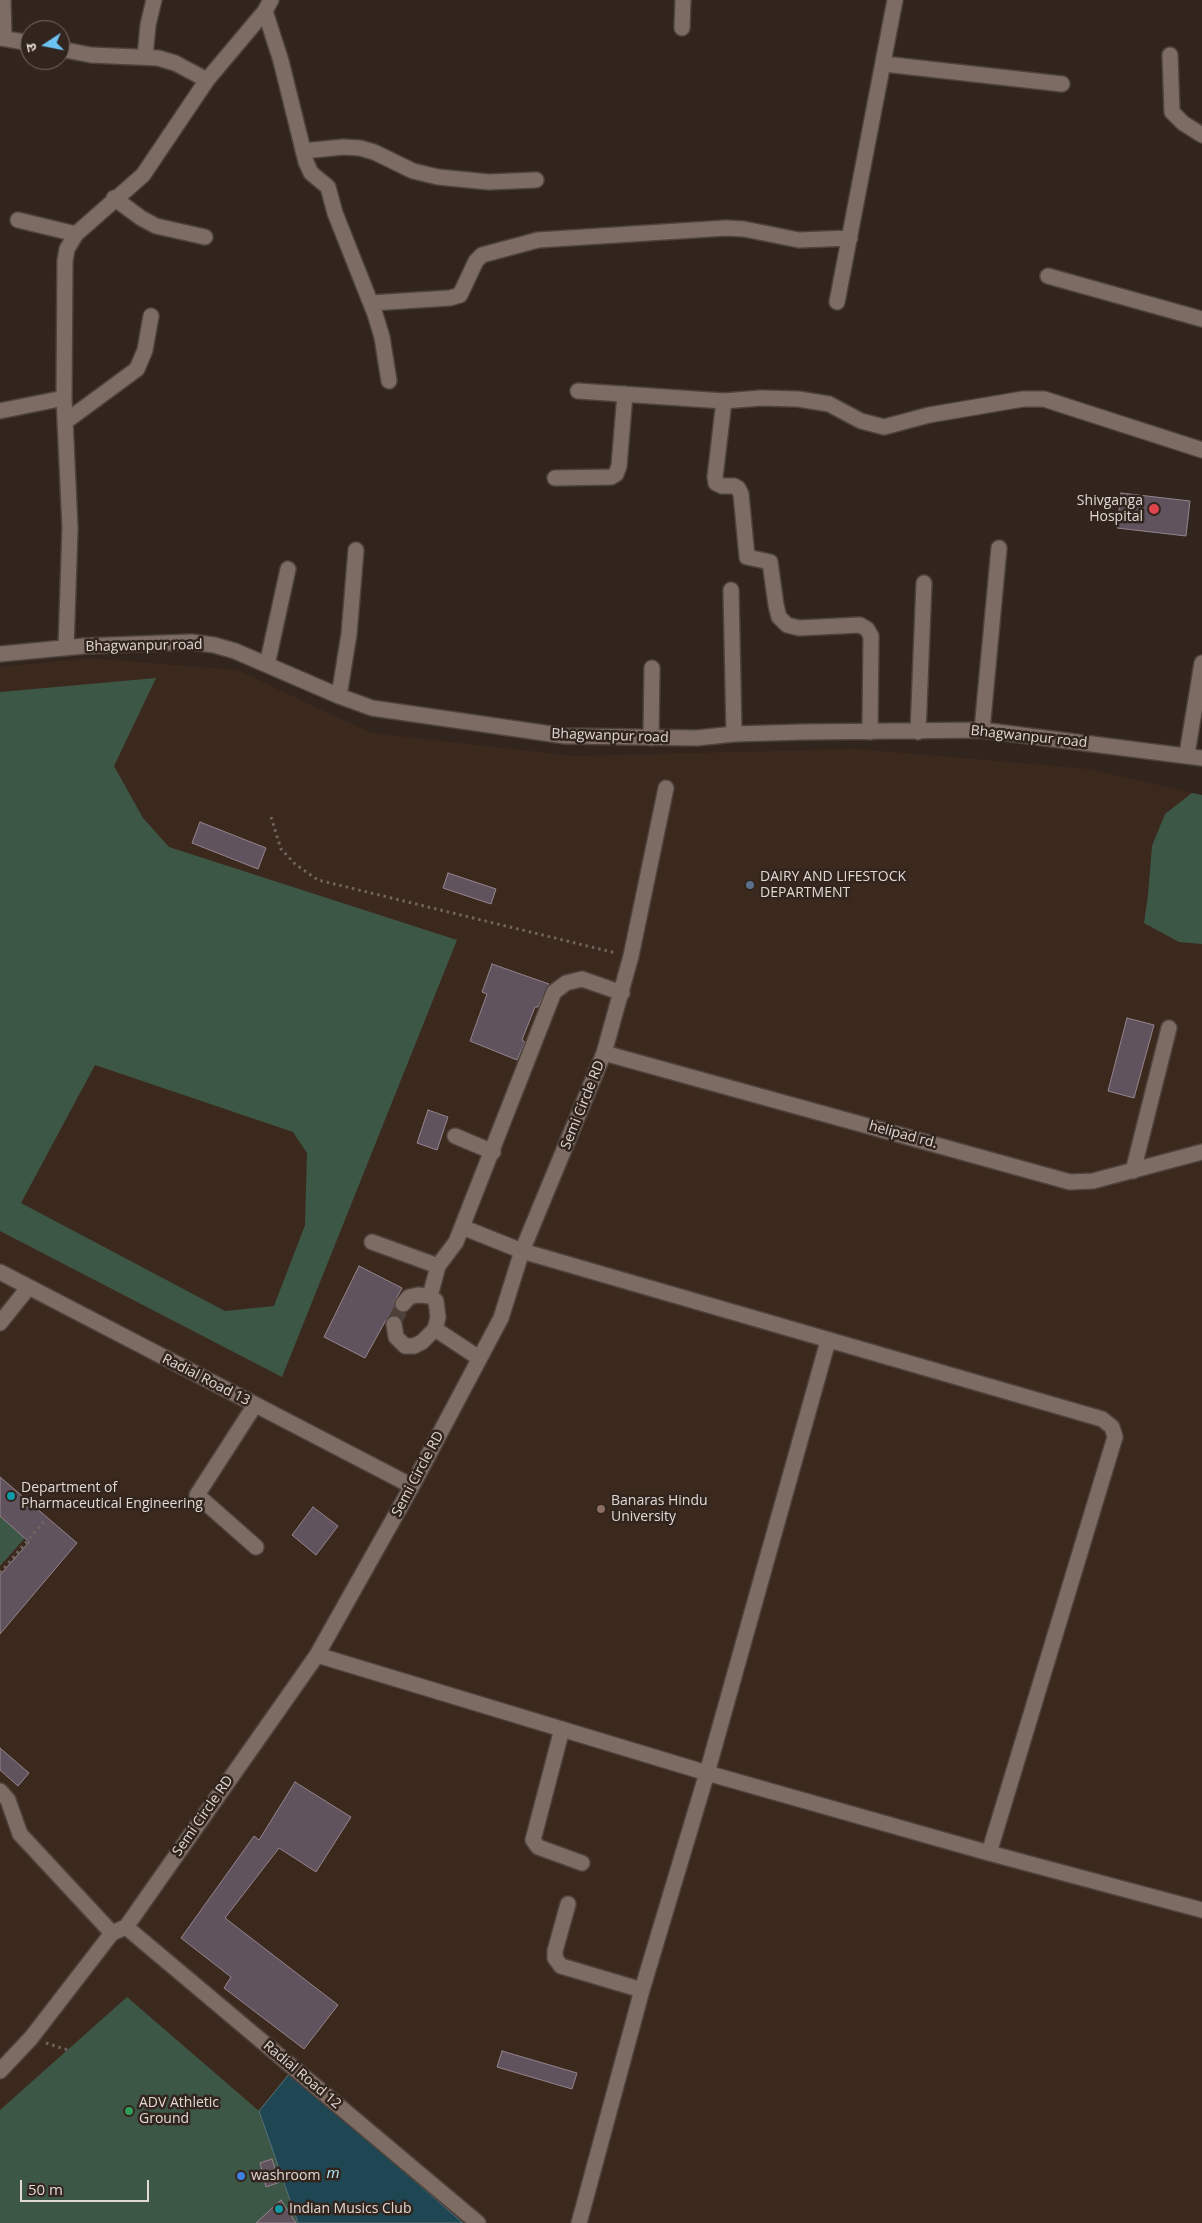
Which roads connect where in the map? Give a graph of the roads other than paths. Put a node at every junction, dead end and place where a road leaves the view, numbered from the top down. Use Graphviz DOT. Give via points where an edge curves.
graph roads {
  1 [pos="3,0"];
  2 [pos="154,0"];
  3 [pos="683,0"];
  4 [pos="895,0"];
  5 [pos="268,5"];
  6 [pos="682,28"];
  7 [pos="2,38"];
  8 [pos="20,41"];
  9 [pos="70,51"];
  10 [pos="1170,55"];
  11 [pos="145,57"];
  12 [pos="884,64"];
  13 [pos="207,80"];
  14 [pos="1062,84"];
  15 [pos="1202,135"];
  16 [pos="303,151"];
  17 [pos="536,180"];
  18 [pos="114,198"];
  19 [pos="18,220"];
  20 [pos="76,234"];
  21 [pos="205,237"];
  22 [pos="850,238"];
  23 [pos="1048,276"];
  24 [pos="837,302"];
  25 [pos="371,304"];
  26 [pos="151,316"];
  27 [pos="1202,319"];
  28 [pos="389,381"];
  29 [pos="578,391"];
  30 [pos="625,394"];
  31 [pos="64,398"];
  32 [pos="724,401"];
  33 [pos="0,411"];
  34 [pos="65,422"];
  35 [pos="1202,450"];
  36 [pos="555,478"];
  37 [pos="999,548"];
  38 [pos="356,550"];
  39 [pos="288,569"];
  40 [pos="924,583"];
  41 [pos="732,590"];
  42 [pos="66,648"];
  43 [pos="0,654"];
  44 [pos="1202,663"];
  45 [pos="267,665"];
  46 [pos="652,668"];
  47 [pos="339,696"];
  48 [pos="982,730"];
  49 [pos="870,732"];
  50 [pos="918,732"];
  51 [pos="734,734"];
  52 [pos="652,738"];
  53 [pos="1186,754"];
  54 [pos="1202,758"];
  55 [pos="666,788"];
  56 [pos="622,993"];
  57 [pos="1169,1028"];
  58 [pos="604,1053"];
  59 [pos="455,1136"];
  60 [pos="493,1152"];
  61 [pos="1202,1152"];
  62 [pos="1132,1171"];
  63 [pos="462,1227"];
  64 [pos="372,1242"];
  65 [pos="522,1252"];
  66 [pos="438,1266"];
  67 [pos="0,1272"];
  68 [pos="28,1288"];
  69 [pos="430,1296"];
  70 [pos="403,1304"];
  71 [pos="0,1324"];
  72 [pos="394,1324"];
  73 [pos="435,1329"];
  74 [pos="828,1341"];
  75 [pos="480,1358"];
  76 [pos="255,1405"];
  77 [pos="412,1486"];
  78 [pos="256,1547"];
  79 [pos="317,1655"];
  80 [pos="562,1729"];
  81 [pos="707,1773"];
  82 [pos="0,1791"];
  83 [pos="989,1852"];
  84 [pos="582,1863"];
  85 [pos="568,1904"];
  86 [pos="1202,1910"];
  87 [pos="126,1927"];
  88 [pos="112,1933"];
  89 [pos="642,1990"];
  90 [pos="0,2071"];
  91 [pos="478,2223"];
  92 [pos="579,2223"];
  1 -- 7 [label="street"];
  2 -- 11 [label="street"];
  3 -- 6 [label="street"];
  4 -- 12 [label="street"];
  5 -- 13 [label="street"];
  5 -- 16 [label="street"];
  7 -- 8 [label="street"];
  9 -- 11 [label="street"];
  10 -- 15 [label="street" via="1172,112"];
  11 -- 13 [label="street" via="175,63"];
  12 -- 14 [label="street"];
  12 -- 22 [label="street"];
  13 -- 18 [label="street" via="143,175"];
  16 -- 17 [label="street" via="360,148 413,171 438,177 489,182"];
  16 -- 25 [label="street" via="311,173 328,187"];
  18 -- 20 [label="street"];
  18 -- 21 [label="street" via="156,226"];
  19 -- 20 [label="street"];
  20 -- 31 [label="street" via="67,249 65,261"];
  22 -- 24 [label="street"];
  22 -- 25 [label="street" via="798,240 744,228 726,228 538,240 482,255 460,295"];
  23 -- 27 [label="street"];
  25 -- 28 [label="street" via="382,337"];
  26 -- 34 [label="street" via="145,350 137,368"];
  29 -- 30 [label="street"];
  30 -- 32 [label="street"];
  30 -- 36 [label="street" via="616,474"];
  31 -- 33 [label="street"];
  31 -- 34 [label="street"];
  32 -- 35 [label="street" via="761,398 816,402 884,427 929,415 1023,398 1044,399"];
  32 -- 49 [label="street" via="714,477 716,483 734,486 741,494 747,557 770,562 779,617 787,625 798,628 860,625 867,629 871,636"];
  34 -- 42 [label="street" via="70,528"];
  37 -- 48 [label="street"];
  38 -- 47 [label="street" via="349,634"];
  39 -- 45 [label="street"];
  40 -- 50 [label="street"];
  41 -- 51 [label="street"];
  42 -- 43 [label="street, Bhagwanpur road"];
  42 -- 45 [label="street, Bhagwanpur road" via="191,642 221,647"];
  44 -- 53 [label="street"];
  45 -- 47 [label="street, Bhagwanpur road"];
  46 -- 52 [label="street"];
  47 -- 52 [label="street, Bhagwanpur road" via="372,708 565,736"];
  48 -- 50 [label="street, Bhagwanpur road"];
  48 -- 53 [label="street, Bhagwanpur road"];
  49 -- 50 [label="street, Bhagwanpur road"];
  49 -- 51 [label="street, Bhagwanpur road"];
  51 -- 52 [label="street, Bhagwanpur road"];
  53 -- 54 [label="street, Bhagwanpur road"];
  55 -- 56 [label="street, Semi Circle RD"];
  56 -- 58 [label="street, Semi Circle RD"];
  56 -- 60 [label="street" via="582,979 566,983 554,992"];
  57 -- 62 [label="street"];
  58 -- 62 [label="street, helipad rd." via="1070,1182 1094,1181"];
  58 -- 65 [label="street, Semi Circle RD"];
  59 -- 60 [label="street"];
  60 -- 63 [label="street"];
  61 -- 62 [label="street, helipad rd."];
  63 -- 65 [label="street"];
  63 -- 66 [label="street" via="448,1255"];
  64 -- 66 [label="street"];
  65 -- 74 [label="street"];
  65 -- 75 [label="street, Semi Circle RD" via="501,1318"];
  66 -- 69 [label="street"];
  67 -- 68 [label="street, Radial Road 13"];
  68 -- 71 [label="street"];
  68 -- 76 [label="street, Radial Road 13"];
  69 -- 70 [label="street" via="409,1297"];
  69 -- 73 [label="street" via="436,1300 438,1317"];
  72 -- 73 [label="street" via="396,1337 405,1346 422,1342"];
  73 -- 75 [label="street"];
  74 -- 81 [label="street"];
  74 -- 83 [label="street" via="1102,1419 1112,1427 1115,1437"];
  75 -- 77 [label="street, Semi Circle RD"];
  76 -- 77 [label="street, Radial Road 13"];
  76 -- 78 [label="street" via="197,1495"];
  77 -- 79 [label="street, Semi Circle RD"];
  79 -- 80 [label="street"];
  79 -- 87 [label="street, Semi Circle RD"];
  80 -- 81 [label="street"];
  80 -- 84 [label="street" via="533,1840 538,1847"];
  81 -- 83 [label="street"];
  81 -- 89 [label="street"];
  82 -- 88 [label="street" via="8,1800 20,1834"];
  83 -- 86 [label="street"];
  85 -- 89 [label="street" via="555,1951 555,1958 561,1966"];
  87 -- 88 [label="street"];
  87 -- 91 [label="street, Radial Road 12"];
  88 -- 90 [label="street" via="31,2038"];
  89 -- 92 [label="street"];
}
